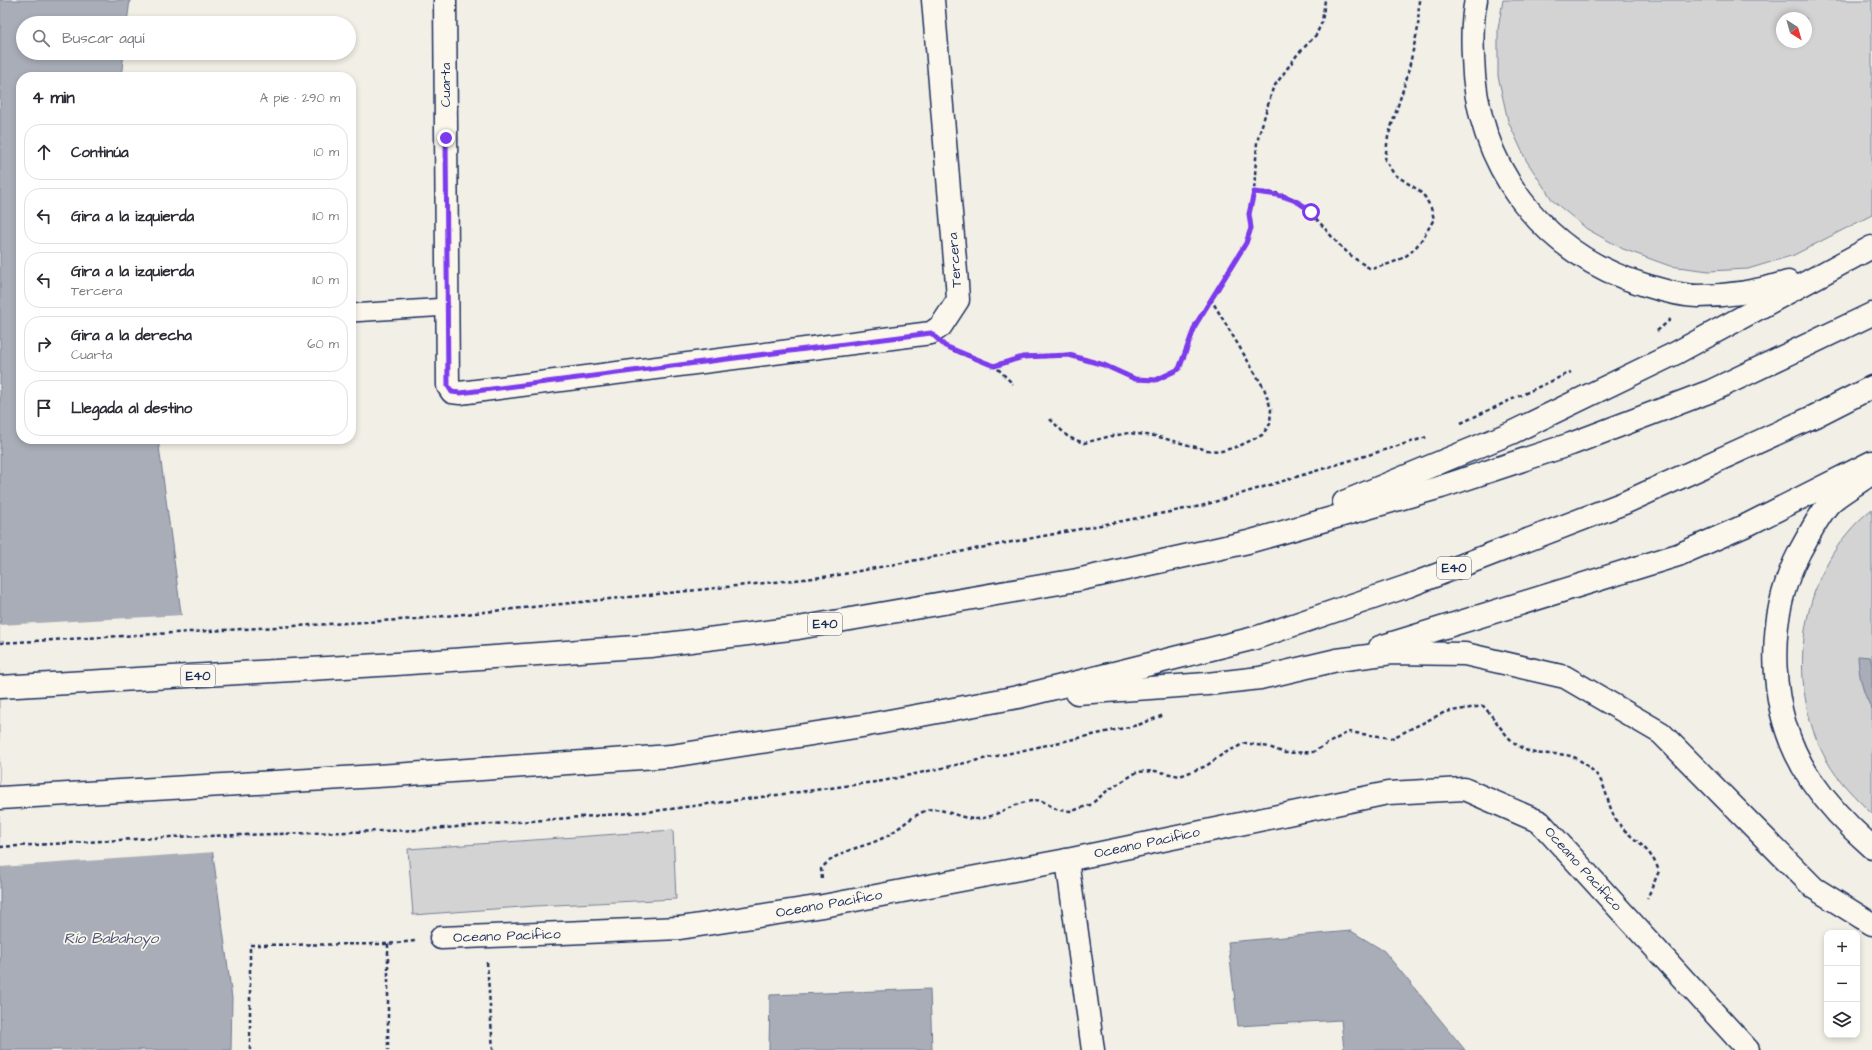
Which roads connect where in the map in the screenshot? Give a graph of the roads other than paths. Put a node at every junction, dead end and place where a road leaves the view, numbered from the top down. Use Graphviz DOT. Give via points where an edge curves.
graph roads {
  1 [pos="446,0"];
  2 [pos="933,0"];
  3 [pos="1476,0"];
  4 [pos="1872,246"];
  5 [pos="1830,268"];
  6 [pos="447,307"];
  7 [pos="356,313"];
  8 [pos="1872,314"];
  9 [pos="448,386"];
  10 [pos="1872,387"];
  11 [pos="1872,462"];
  12 [pos="1872,473"];
  13 [pos="1248,542"];
  14 [pos="1337,660"];
  15 [pos="0,687"];
  16 [pos="1018,697"];
  17 [pos="0,798"];
  18 [pos="1872,847"];
  19 [pos="1067,860"];
  20 [pos="1872,924"];
  21 [pos="441,938"];
  22 [pos="1093,1050"];
  23 [pos="1748,1050"];
  1 -- 6 [label="main road, Cuarta"];
  2 -- 9 [label="main road, Tercera" via="958,300 941,326 931,333 460,393 452,392"];
  3 -- 5 [label="main road" via="1472,35 1473,71 1477,104 1486,137 1500,169 1516,193 1537,220 1563,244 1624,279 1697,296 1770,288"];
  4 -- 5 [label="main road"];
  5 -- 13 [label="main road" via="1676,352 1511,434"];
  6 -- 7 [label="lane"];
  6 -- 9 [label="main road, Cuarta"];
  8 -- 13 [label="main road, E40" via="1711,391 1570,444 1441,487"];
  10 -- 16 [label="main road, E40" via="1815,416 1624,503 1408,586 1255,638"];
  11 -- 14 [label="main road" via="1749,524 1678,555"];
  12 -- 18 [label="main road" via="1832,501 1813,528 1795,560 1782,595 1775,637 1781,710 1793,745 1810,779 1836,813"];
  13 -- 15 [label="main road, E40" via="1077,580 798,628 650,646"];
  14 -- 16 [label="main road" via="1260,678"];
  14 -- 20 [label="main road" via="1392,653 1465,654 1565,677 1661,733 1814,888"];
  16 -- 17 [label="main road, E40" via="862,726 671,756"];
  19 -- 21 [label="main road, Oceano Pacifico" via="823,906 680,928"];
  19 -- 22 [label="main road"];
  19 -- 23 [label="main road, Oceano Pacifico" via="1388,793 1464,789 1540,822"];
}
